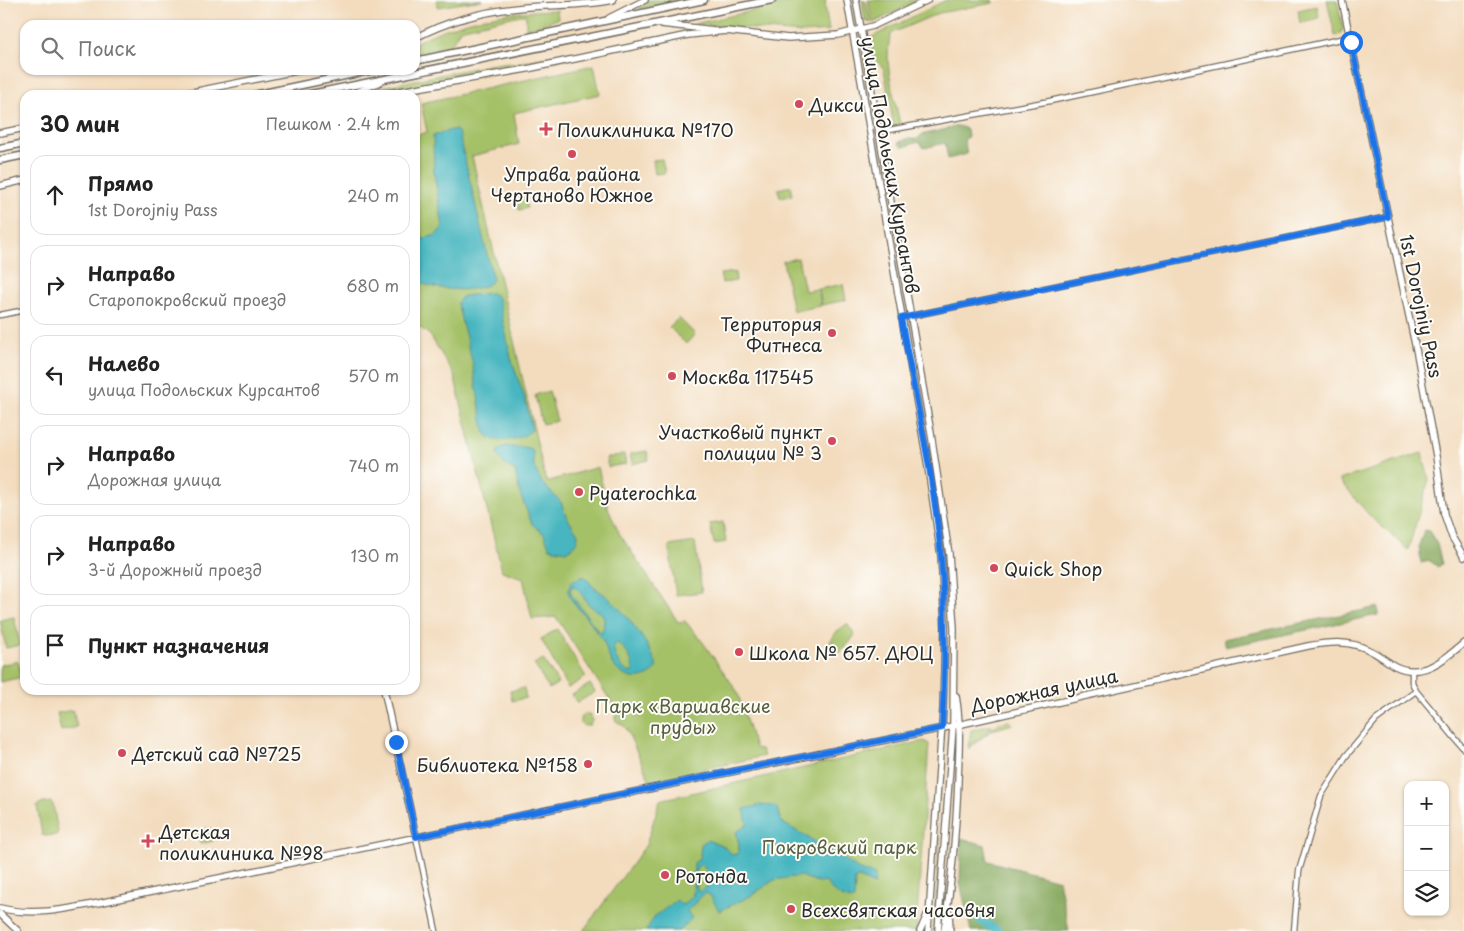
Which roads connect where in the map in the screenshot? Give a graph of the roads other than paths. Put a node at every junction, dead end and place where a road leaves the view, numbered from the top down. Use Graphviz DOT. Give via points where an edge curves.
graph roads {
  1 [pos="613,0"];
  2 [pos="645,0"];
  3 [pos="704,0"];
  4 [pos="772,0"];
  5 [pos="847,0"];
  6 [pos="856,0"];
  7 [pos="928,0"];
  8 [pos="1342,0"];
  9 [pos="659,24"];
  10 [pos="582,26"];
  11 [pos="862,30"];
  12 [pos="726,31"];
  13 [pos="853,32"];
  14 [pos="420,35"];
  15 [pos="1350,37"];
  16 [pos="420,60"];
  17 [pos="420,73"];
  18 [pos="276,75"];
  19 [pos="349,75"];
  20 [pos="409,75"];
  21 [pos="384,80"];
  22 [pos="203,90"];
  23 [pos="278,90"];
  24 [pos="332,90"];
  25 [pos="361,90"];
  26 [pos="406,90"];
  27 [pos="20,129"];
  28 [pos="878,132"];
  29 [pos="0,133"];
  30 [pos="20,144"];
  31 [pos="0,148"];
  32 [pos="881,148"];
  33 [pos="872,149"];
  34 [pos="20,156"];
  35 [pos="0,160"];
  36 [pos="885,172"];
  37 [pos="876,174"];
  38 [pos="20,181"];
  39 [pos="0,186"];
  40 [pos="1388,217"];
  41 [pos="20,311"];
  42 [pos="0,315"];
  43 [pos="911,316"];
  44 [pos="901,318"];
  45 [pos="1464,557"];
  46 [pos="1464,643"];
  47 [pos="1412,670"];
  48 [pos="953,682"];
  49 [pos="1416,691"];
  50 [pos="385,695"];
  51 [pos="960,724"];
  52 [pos="952,726"];
  53 [pos="942,728"];
  54 [pos="1464,749"];
  55 [pos="416,837"];
  56 [pos="950,892"];
  57 [pos="2,911"];
  58 [pos="17,911"];
  59 [pos="929,911"];
  60 [pos="12,925"];
  61 [pos="18,931"];
  62 [pos="436,931"];
  63 [pos="920,931"];
  64 [pos="928,931"];
  65 [pos="938,931"];
  66 [pos="944,931"];
  67 [pos="950,931"];
  68 [pos="1294,931"];
  1 -- 14 [label="main road" via="518,8 461,18"];
  2 -- 10 [label="main road" via="620,14"];
  3 -- 10 [label="main road"];
  4 -- 9 [label="main road"];
  5 -- 13 [label="main road, улица Подольских Курсантов"];
  6 -- 11 [label="main road, улица Подольских Курсантов"];
  7 -- 11 [label="main road"];
  8 -- 15 [label="main road, 1st Dorojniy Pass"];
  9 -- 12 [label="main road"];
  9 -- 17 [label="main road"];
  10 -- 16 [label="main road"];
  11 -- 13 [label="main road"];
  11 -- 28 [label="main road, улица Подольских Курсантов"];
  12 -- 13 [label="main road" via="804,38"];
  12 -- 26 [label="main road" via="688,34 527,69"];
  13 -- 33 [label="main road, улица Подольских Курсантов"];
  15 -- 28 [label="street" via="1050,101"];
  15 -- 40 [label="main road, 1st Dorojniy Pass"];
  18 -- 22 [label="main road"];
  19 -- 23 [label="main road"];
  20 -- 21 [label="main road"];
  21 -- 24 [label="main road"];
  21 -- 25 [label="main road"];
  27 -- 29 [label="main road"];
  28 -- 32 [label="main road, улица Подольских Курсантов"];
  30 -- 31 [label="main road"];
  32 -- 33 [label="street" via="878,153"];
  32 -- 36 [label="main road, улица Подольских Курсантов"];
  33 -- 37 [label="main road, улица Подольских Курсантов"];
  34 -- 35 [label="main road"];
  36 -- 37 [label="street" via="880,168"];
  36 -- 43 [label="main road, улица Подольских Курсантов"];
  37 -- 44 [label="main road, улица Подольских Курсантов"];
  38 -- 39 [label="main road"];
  40 -- 43 [label="street"];
  40 -- 45 [label="main road, 1st Dorojniy Pass" via="1434,446 1444,514"];
  41 -- 42 [label="street"];
  43 -- 44 [label="street"];
  43 -- 48 [label="main road, улица Подольских Курсантов" via="946,529 953,608"];
  44 -- 53 [label="main road, улица Подольских Курсантов" via="941,556 945,627"];
  46 -- 47 [label="main road" via="1428,668"];
  47 -- 49 [label="street"];
  47 -- 51 [label="main road, Дорожная улица" via="1396,666 1357,645 1327,643"];
  48 -- 51 [label="main road"];
  48 -- 52 [label="main road, улица Подольских Курсантов"];
  49 -- 54 [label="street"];
  49 -- 68 [label="street" via="1376,720 1346,756 1321,796 1299,872"];
  50 -- 55 [label="main road"];
  51 -- 52 [label="main road, Дорожная улица"];
  51 -- 56 [label="main road"];
  52 -- 53 [label="main road, Дорожная улица"];
  52 -- 65 [label="main road, улица Подольских Курсантов"];
  53 -- 55 [label="main road, Дорожная улица"];
  53 -- 59 [label="main road, улица Подольских Курсантов"];
  55 -- 58 [label="main road, Дорожная улица" via="68,909"];
  55 -- 62 [label="street"];
  56 -- 66 [label="main road"];
  56 -- 67 [label="main road"];
  57 -- 58 [label="main road, Дорожная улица"];
  57 -- 60 [label="main road"];
  58 -- 60 [label="main road" via="12,914"];
  59 -- 63 [label="main road"];
  59 -- 64 [label="main road, улица Подольских Курсантов"];
  60 -- 61 [label="main road"];
}
